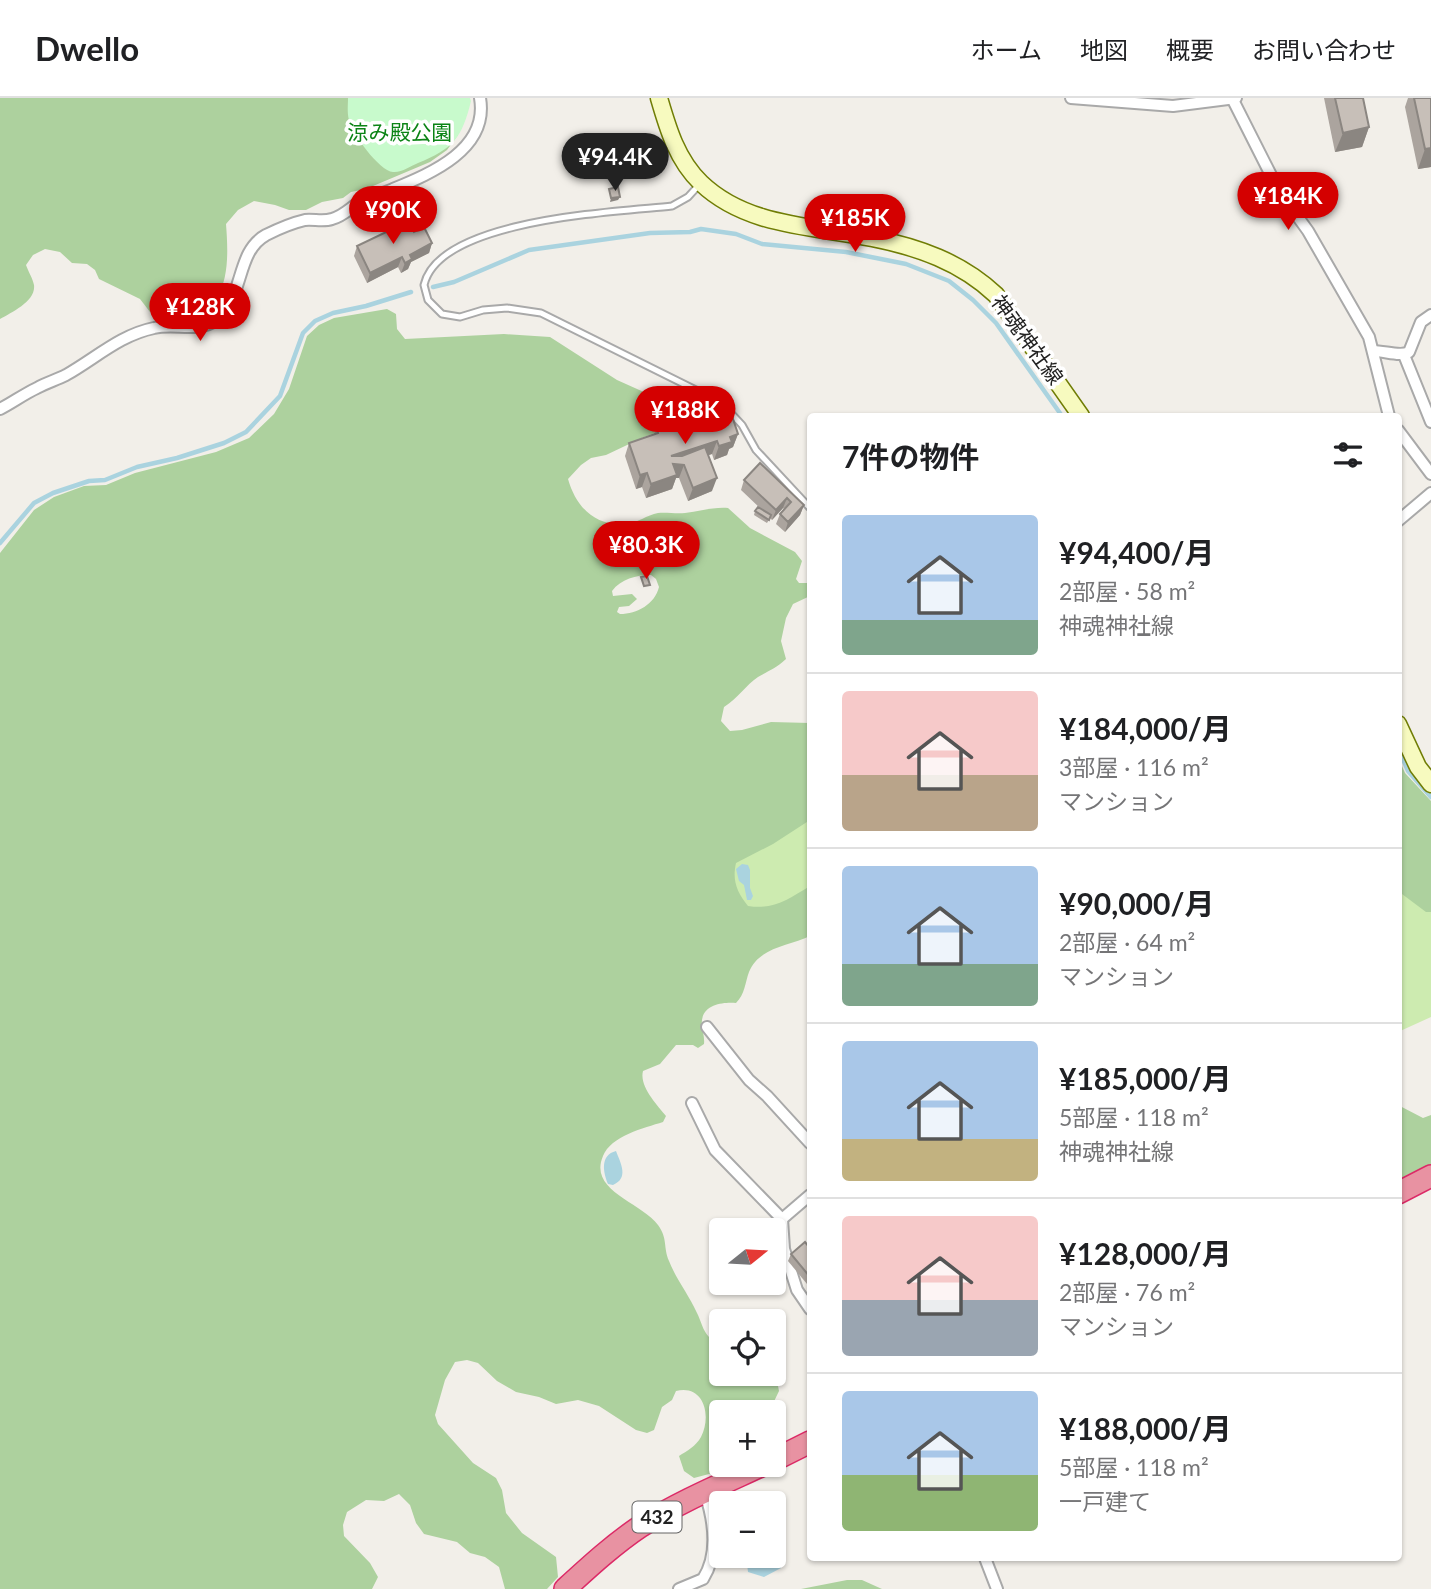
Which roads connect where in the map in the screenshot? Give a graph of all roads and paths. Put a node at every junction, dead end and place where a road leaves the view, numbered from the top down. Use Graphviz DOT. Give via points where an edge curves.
graph roads {
  1 [pos="480,98"];
  2 [pos="659,98"];
  3 [pos="1071,98"];
  4 [pos="1235,99"];
  5 [pos="701,183"];
  6 [pos="1431,315"];
  7 [pos="1373,351"];
  8 [pos="1404,355"];
  9 [pos="0,410"];
  10 [pos="1079,413"];
  11 [pos="1389,413"];
  12 [pos="1431,422"];
  13 [pos="1402,435"];
  14 [pos="1431,474"];
  15 [pos="1431,493"];
  16 [pos="807,505"];
  17 [pos="1402,518"];
  18 [pos="1402,733"];
  19 [pos="1431,785"];
  20 [pos="707,1027"];
  21 [pos="692,1103"];
  22 [pos="807,1140"];
  23 [pos="1431,1176"];
  24 [pos="1402,1191"];
  25 [pos="807,1198"];
  26 [pos="781,1218"];
  27 [pos="783,1218"];
  28 [pos="786,1256"];
  29 [pos="807,1305"];
  30 [pos="807,1444"];
  31 [pos="786,1454"];
  32 [pos="738,1477"];
  33 [pos="705,1493"];
  34 [pos="986,1561"];
  35 [pos="565,1589"];
  36 [pos="679,1589"];
  37 [pos="997,1589"];
  1 -- 9 [label="street" via="480,124 467,145 447,163 328,221 289,225 253,245 235,296 216,320 201,328 155,327 121,339"];
  2 -- 5 [label="main road, 神魂神社線" via="674,146"];
  3 -- 4 [label="street" via="1173,106"];
  4 -- 7 [label="street" via="1279,191 1308,231"];
  5 -- 10 [label="main road, 神魂神社線" via="721,198 774,221 872,238 961,267 996,295"];
  5 -- 16 [label="lane" via="672,206 521,225 473,240 435,263 425,285 428,300 442,314 460,317 507,308 541,313 704,394 742,425 756,450"];
  6 -- 8 [label="street" via="1421,322"];
  7 -- 8 [label="street"];
  7 -- 11 [label="street"];
  8 -- 12 [label="street"];
  13 -- 14 [label="street"];
  15 -- 17 [label="street"];
  18 -- 19 [label="main road"];
  20 -- 22 [label="street" via="749,1080"];
  21 -- 26 [label="street" via="715,1150"];
  23 -- 24 [label="highway"];
  25 -- 27 [label="street"];
  28 -- 29 [label="street" via="796,1290"];
  30 -- 31 [label="highway"];
  32 -- 33 [label="highway, 432"];
  33 -- 35 [label="highway, 432" via="639,1528"];
  33 -- 36 [label="street" via="714,1541 712,1562 703,1580"];
  34 -- 37 [label="street"];
}
